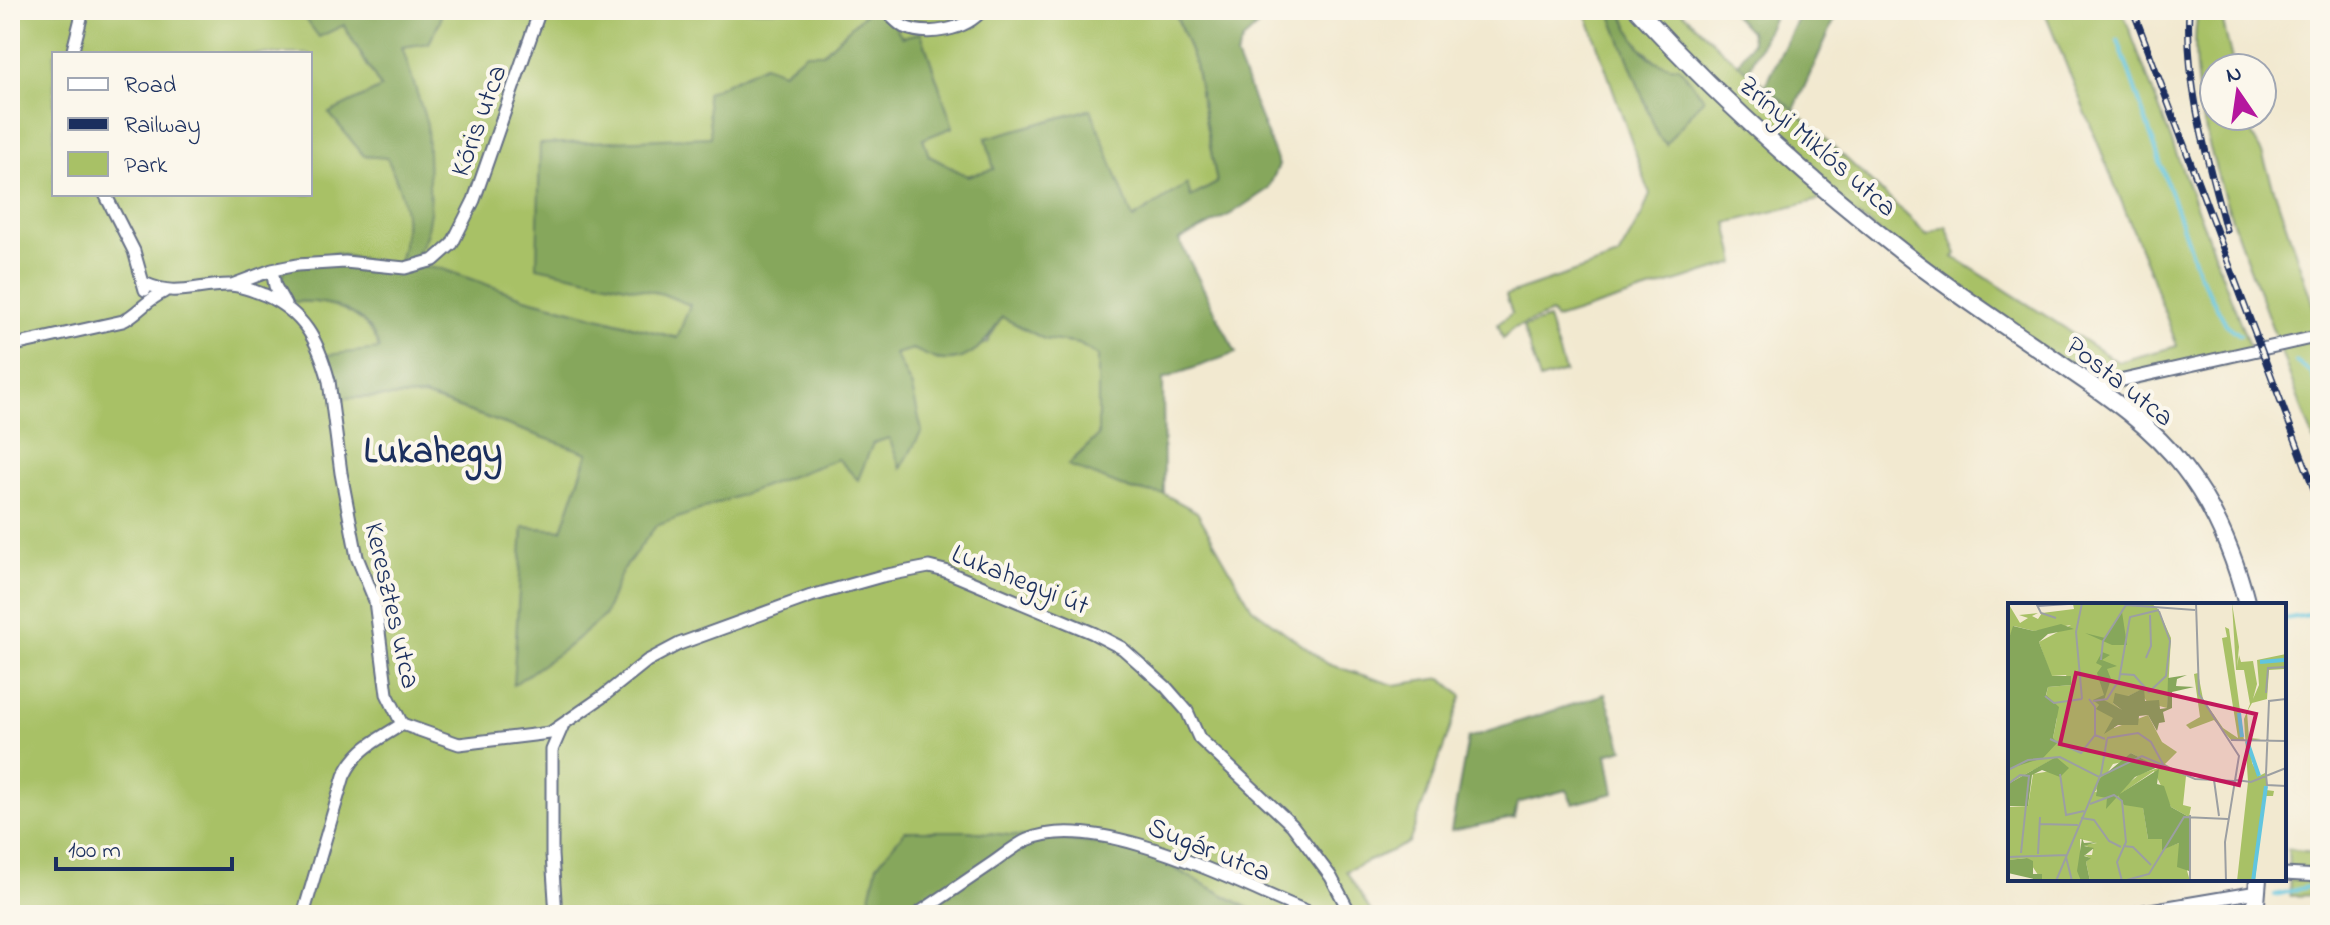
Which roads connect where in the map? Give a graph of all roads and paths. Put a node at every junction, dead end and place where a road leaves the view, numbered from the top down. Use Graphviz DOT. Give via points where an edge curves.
graph roads {
  1 [pos="83,10"];
  2 [pos="540,10"];
  3 [pos="885,10"];
  4 [pos="982,10"];
  5 [pos="1638,10"];
  6 [pos="72,52"];
  7 [pos="106,196"];
  8 [pos="272,270"];
  9 [pos="144,283"];
  10 [pos="232,285"];
  11 [pos="164,292"];
  12 [pos="147,302"];
  13 [pos="285,304"];
  14 [pos="1977,305"];
  15 [pos="2320,336"];
  16 [pos="10,346"];
  17 [pos="2098,390"];
  18 [pos="2246,603"];
  19 [pos="402,724"];
  20 [pos="562,727"];
  21 [pos="535,735"];
  22 [pos="552,750"];
  23 [pos="2286,874"];
  24 [pos="2320,876"];
  25 [pos="2258,885"];
  26 [pos="303,915"];
  27 [pos="556,915"];
  28 [pos="916,915"];
  29 [pos="1316,915"];
  30 [pos="1351,915"];
  31 [pos="2121,915"];
  32 [pos="2255,915"];
  1 -- 6 [label="street"];
  2 -- 8 [label="street, Kőris utca" via="474,200 452,244 434,260 405,268 345,262"];
  3 -- 4 [label="street" via="900,25 931,31 966,24"];
  5 -- 14 [label="main road, Zrínyi Miklós utca" via="1818,182 1907,256"];
  7 -- 9 [label="street"];
  8 -- 10 [label="street"];
  8 -- 13 [label="street"];
  9 -- 11 [label="street"];
  9 -- 12 [label="street"];
  10 -- 11 [label="street"];
  10 -- 13 [label="street"];
  11 -- 12 [label="street"];
  12 -- 16 [label="street" via="123,321"];
  13 -- 19 [label="street, Keresztes utca" via="305,326 325,367 357,557 375,601 387,694"];
  14 -- 17 [label="main road, Posta utca"];
  15 -- 17 [label="street"];
  17 -- 18 [label="main road, Posta utca" via="2149,430 2191,478 2224,538"];
  19 -- 21 [label="street, Keresztes utca" via="459,744"];
  19 -- 26 [label="street" via="352,759"];
  20 -- 21 [label="street, Lukahegyi út"];
  20 -- 22 [label="street"];
  20 -- 30 [label="street, Lukahegyi út" via="647,661 679,644 811,596 929,567 1122,648 1187,711 1199,738 1292,825 1331,877"];
  21 -- 22 [label="street"];
  22 -- 27 [label="street"];
  23 -- 24 [label="street"];
  25 -- 31 [label="street"];
  25 -- 32 [label="main road"];
  28 -- 29 [label="street, Sugár utca" via="1025,841 1060,834 1114,838 1171,853"];
}
